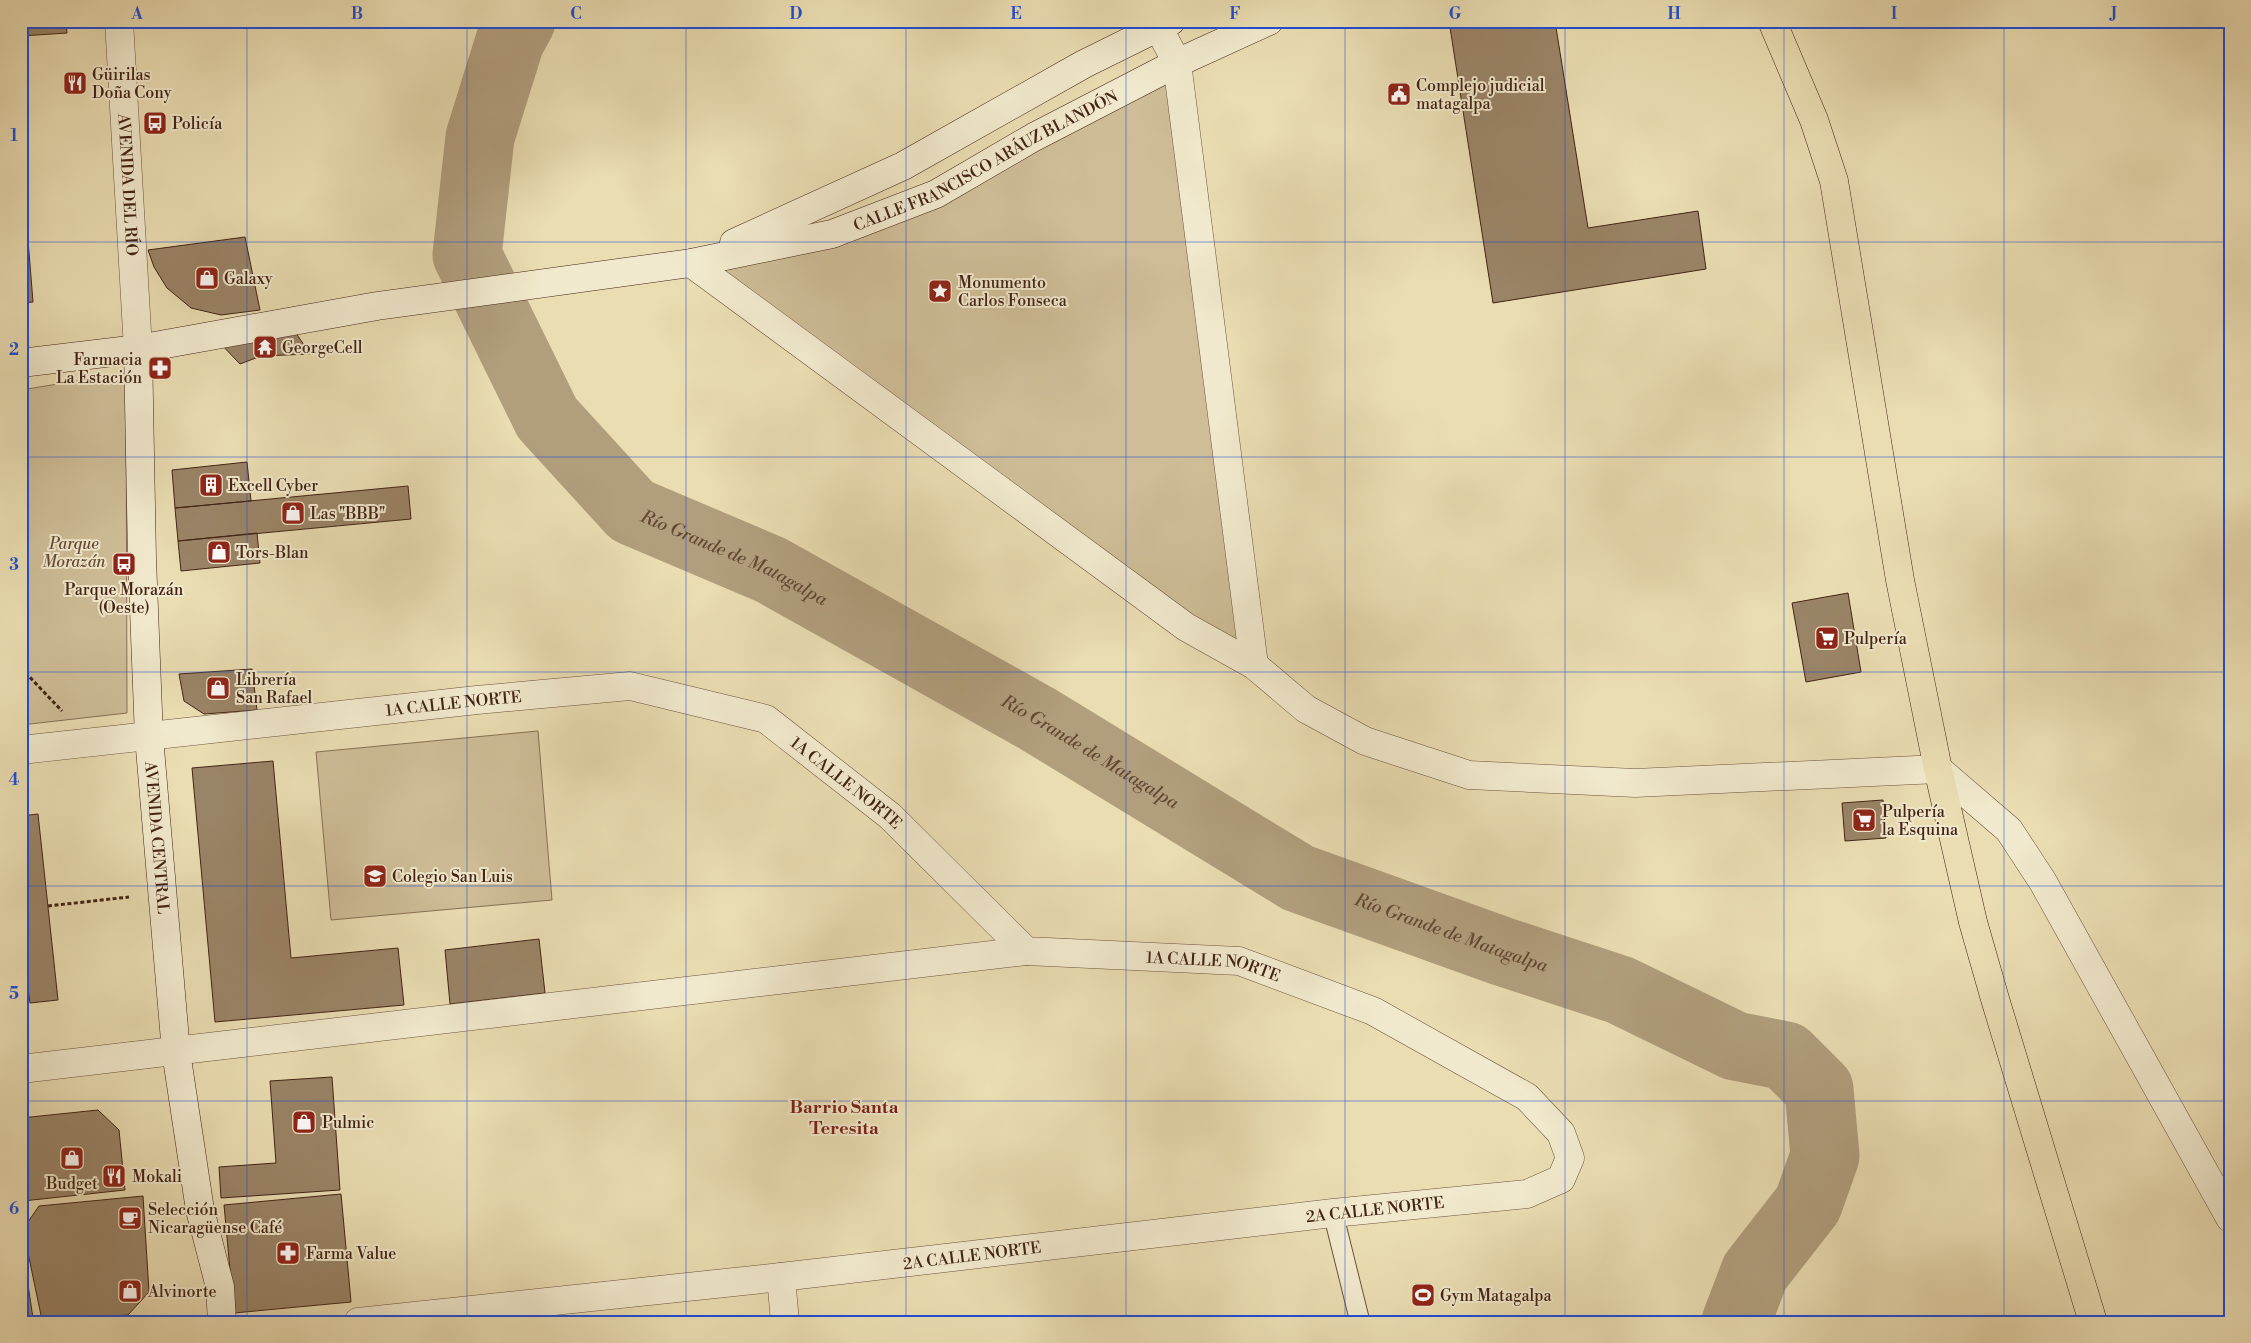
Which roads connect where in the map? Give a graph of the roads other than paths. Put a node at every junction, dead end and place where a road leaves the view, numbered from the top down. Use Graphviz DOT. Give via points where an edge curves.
graph roads {
  1 [pos="119,21"];
  2 [pos="1269,21"];
  3 [pos="1772,21"];
  4 [pos="1162,23"];
  5 [pos="1177,63"];
  6 [pos="691,263"];
  7 [pos="138,349"];
  8 [pos="21,363"];
  9 [pos="1254,665"];
  10 [pos="149,736"];
  11 [pos="21,750"];
  12 [pos="1938,769"];
  13 [pos="1026,951"];
  14 [pos="176,1052"];
  15 [pos="21,1069"];
  16 [pos="1570,1158"];
  17 [pos="1333,1212"];
  18 [pos="2230,1218"];
  19 [pos="781,1277"];
  20 [pos="222,1322"];
  21 [pos="358,1322"];
  22 [pos="785,1322"];
  23 [pos="1360,1322"];
  24 [pos="2093,1322"];
  1 -- 7 [label="street, AVENIDA DEL RÍO"];
  2 -- 5 [label="street, CALLE FRANCISCO ARÁUZ BLANDÓN"];
  3 -- 12 [label="main road" via="1814,120 1834,181 1900,580"];
  4 -- 5 [label="street"];
  4 -- 6 [label="street, CALLE FRANCISCO ARÁUZ BLANDÓN" via="903,166"];
  5 -- 6 [label="street, CALLE FRANCISCO ARÁUZ BLANDÓN" via="1034,137 936,194 832,234"];
  5 -- 9 [label="street"];
  6 -- 7 [label="street, CALLE FRANCISCO ARÁUZ BLANDÓN" via="377,306"];
  6 -- 9 [label="street" via="1186,627"];
  7 -- 8 [label="street"];
  7 -- 10 [label="street, AVENIDA CENTRAL"];
  9 -- 12 [label="street" via="1306,709 1365,740 1469,775 1635,783"];
  10 -- 11 [label="street, 1A CALLE NORTE"];
  10 -- 13 [label="street, 1A CALLE NORTE" via="630,686 766,719 890,816"];
  10 -- 14 [label="street, AVENIDA CENTRAL"];
  12 -- 18 [label="street" via="2009,830 2043,882"];
  12 -- 24 [label="main road" via="1973,922"];
  13 -- 14 [label="street"];
  13 -- 16 [label="street, 1A CALLE NORTE" via="1239,961 1373,1011 1527,1097 1561,1133"];
  14 -- 15 [label="street"];
  14 -- 20 [label="street, AVENIDA CENTRAL" via="200,1210 220,1287"];
  16 -- 17 [label="street, 2A CALLE NORTE" via="1561,1179 1527,1194"];
  17 -- 19 [label="street, 2A CALLE NORTE"];
  17 -- 23 [label="lane"];
  19 -- 21 [label="street, 2A CALLE NORTE"];
  19 -- 22 [label="street"];
}
